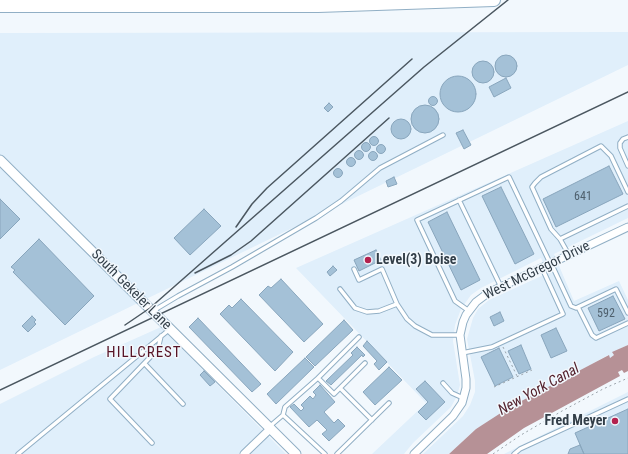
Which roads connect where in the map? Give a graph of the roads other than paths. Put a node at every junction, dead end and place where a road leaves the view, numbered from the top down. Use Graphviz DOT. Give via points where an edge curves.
graph roads {
  1 [pos="489,0"];
  2 [pos="0,6"];
  3 [pos="443,135"];
  4 [pos="628,137"];
  5 [pos="0,160"];
  6 [pos="628,166"];
  7 [pos="628,192"];
  8 [pos="459,200"];
  9 [pos="628,206"];
  10 [pos="628,227"];
  11 [pos="560,239"];
  12 [pos="569,255"];
  13 [pos="551,263"];
  14 [pos="542,267"];
  15 [pos="354,268"];
  16 [pos="501,287"];
  17 [pos="340,289"];
  18 [pos="397,304"];
  19 [pos="578,307"];
  20 [pos="153,311"];
  21 [pos="468,311"];
  22 [pos="628,313"];
  23 [pos="628,323"];
  24 [pos="170,328"];
  25 [pos="460,335"];
  26 [pos="161,336"];
  27 [pos="359,337"];
  28 [pos="462,353"];
  29 [pos="365,363"];
  30 [pos="144,364"];
  31 [pos="318,378"];
  32 [pos="443,383"];
  33 [pos="340,388"];
  34 [pos="464,399"];
  35 [pos="628,399"];
  36 [pos="389,403"];
  37 [pos="183,404"];
  38 [pos="283,415"];
  39 [pos="372,420"];
  40 [pos="270,427"];
  41 [pos="152,443"];
  42 [pos="18,454"];
  43 [pos="244,454"];
  44 [pos="296,454"];
  45 [pos="325,454"];
  46 [pos="337,454"];
  47 [pos="414,454"];
  48 [pos="514,454"];
  1 -- 2 [label="highway" via="318,6"];
  3 -- 20 [label="lane" via="380,168 316,218"];
  4 -- 6 [label="lane" via="620,143"];
  5 -- 20 [label="street, South Gekeler Lane"];
  7 -- 11 [label="lane" via="611,156 601,146 541,177 532,187 551,229"];
  8 -- 13 [label="lane" via="509,177"];
  8 -- 16 [label="lane"];
  8 -- 21 [label="lane" via="417,220 455,301"];
  9 -- 11 [label="lane"];
  10 -- 12 [label="street, West McGregor Drive"];
  11 -- 12 [label="lane"];
  12 -- 13 [label="street, West McGregor Drive"];
  13 -- 14 [label="street, West McGregor Drive"];
  13 -- 19 [label="lane" via="570,306"];
  14 -- 16 [label="street, West McGregor Drive"];
  14 -- 28 [label="lane" via="563,314 492,347"];
  15 -- 18 [label="lane" via="359,280 382,269"];
  16 -- 21 [label="street, West McGregor Drive" via="482,297"];
  17 -- 18 [label="lane" via="355,308 367,312 379,311"];
  18 -- 25 [label="lane" via="407,319 424,332"];
  19 -- 22 [label="lane" via="616,289"];
  19 -- 23 [label="lane" via="592,336 596,338"];
  20 -- 24 [label="street, South Gekeler Lane"];
  21 -- 25 [label="street, West McGregor Drive"];
  24 -- 26 [label="lane"];
  24 -- 40 [label="street, South Gekeler Lane"];
  25 -- 28 [label="street, West McGregor Drive"];
  26 -- 30 [label="lane" via="158,349"];
  26 -- 42 [label="lane"];
  27 -- 31 [label="lane"];
  28 -- 34 [label="street, West McGregor Drive" via="466,379"];
  29 -- 33 [label="lane"];
  30 -- 37 [label="lane"];
  30 -- 41 [label="lane" via="110,399"];
  31 -- 33 [label="lane" via="334,394"];
  31 -- 38 [label="lane" via="285,407"];
  32 -- 34 [label="lane" via="452,393"];
  33 -- 39 [label="lane"];
  34 -- 47 [label="street, West McGregor Drive" via="453,416"];
  35 -- 48 [label="lane"];
  36 -- 39 [label="lane"];
  38 -- 40 [label="lane"];
  38 -- 45 [label="lane"];
  39 -- 46 [label="lane"];
  40 -- 43 [label="street"];
  40 -- 44 [label="street, South Gekeler Lane"];
}
